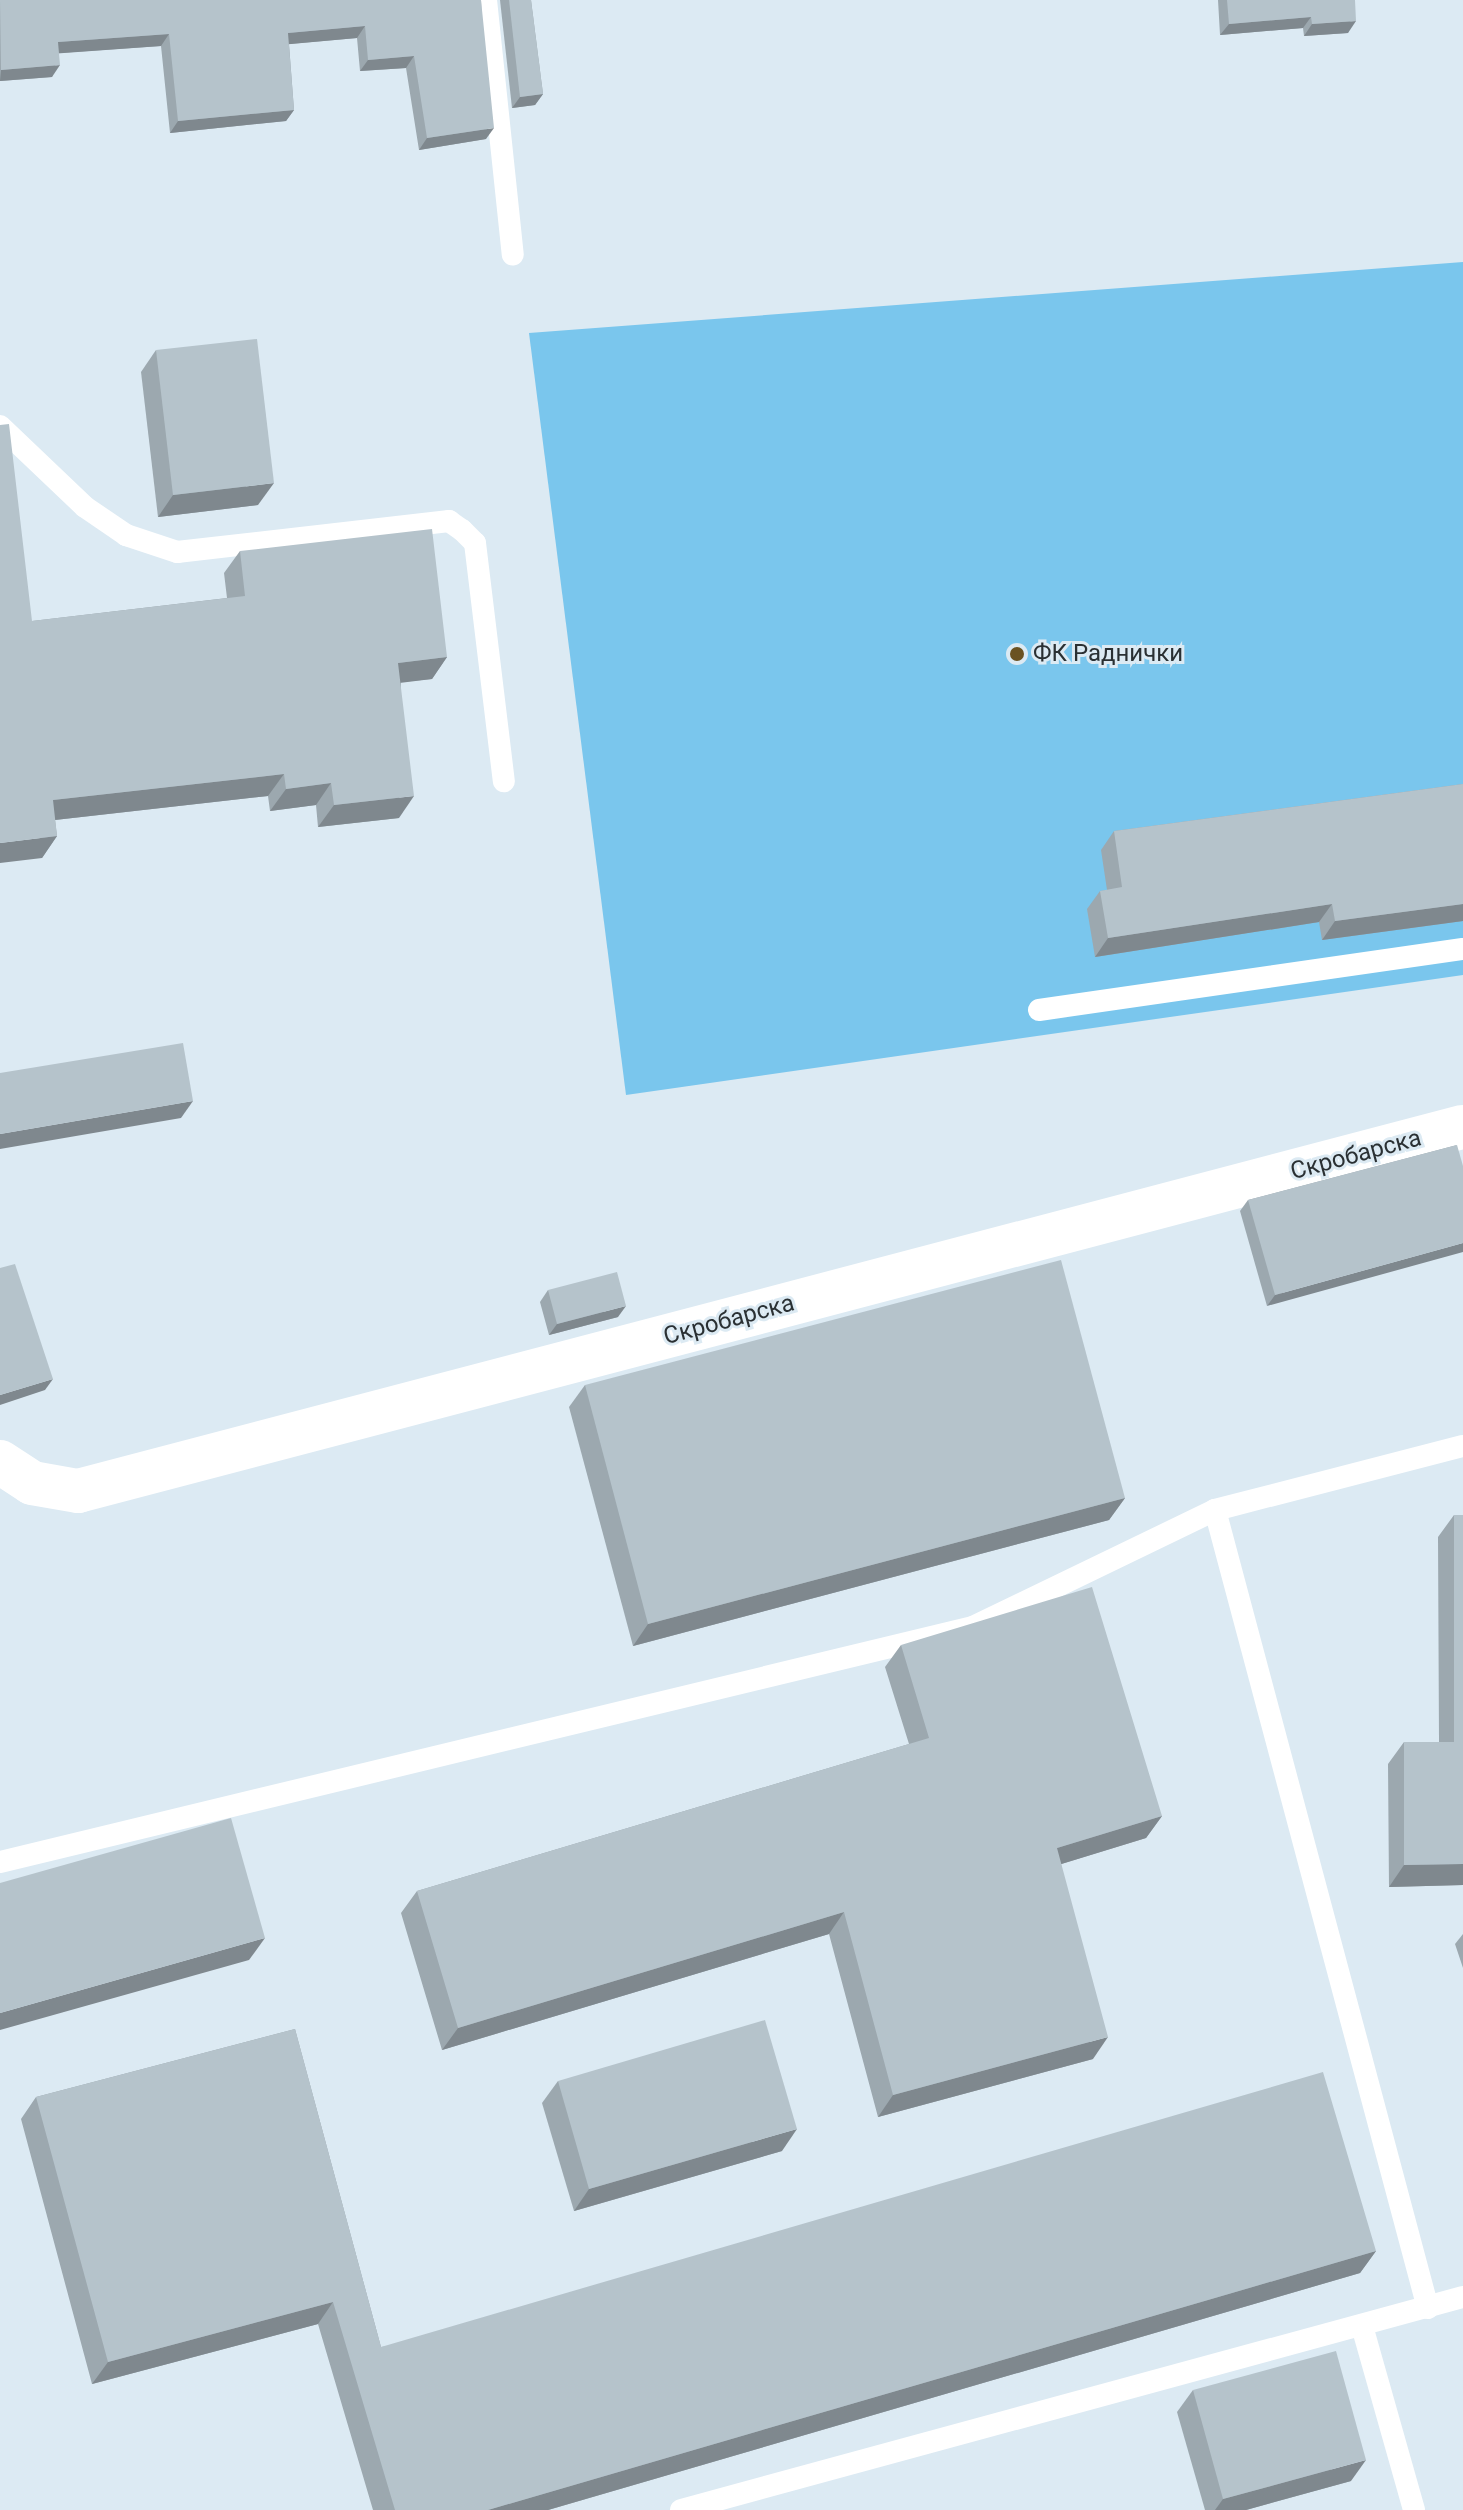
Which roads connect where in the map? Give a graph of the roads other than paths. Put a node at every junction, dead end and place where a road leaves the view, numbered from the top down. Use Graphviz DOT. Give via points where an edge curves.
graph roads {
  1 [pos="486,0"];
  2 [pos="513,255"];
  3 [pos="0,426"];
  4 [pos="504,781"];
  5 [pos="1463,949"];
  6 [pos="1039,1010"];
  7 [pos="1463,1127"];
  8 [pos="1463,1446"];
  9 [pos="0,1462"];
  10 [pos="1215,1510"];
  11 [pos="0,1862"];
  12 [pos="1463,2297"];
  13 [pos="1428,2308"];
  14 [pos="1362,2326"];
  15 [pos="681,2510"];
  16 [pos="1414,2510"];
  1 -- 2 [label="lane"];
  3 -- 4 [label="lane" via="85,507 126,535 177,552 449,521 462,530 475,543"];
  5 -- 6 [label="lane"];
  7 -- 9 [label="street, Скробарска" via="78,1491 32,1483"];
  8 -- 10 [label="lane"];
  10 -- 11 [label="lane" via="973,1627"];
  10 -- 13 [label="lane"];
  12 -- 13 [label="lane"];
  13 -- 14 [label="lane"];
  14 -- 15 [label="lane"];
  14 -- 16 [label="lane"];
}
